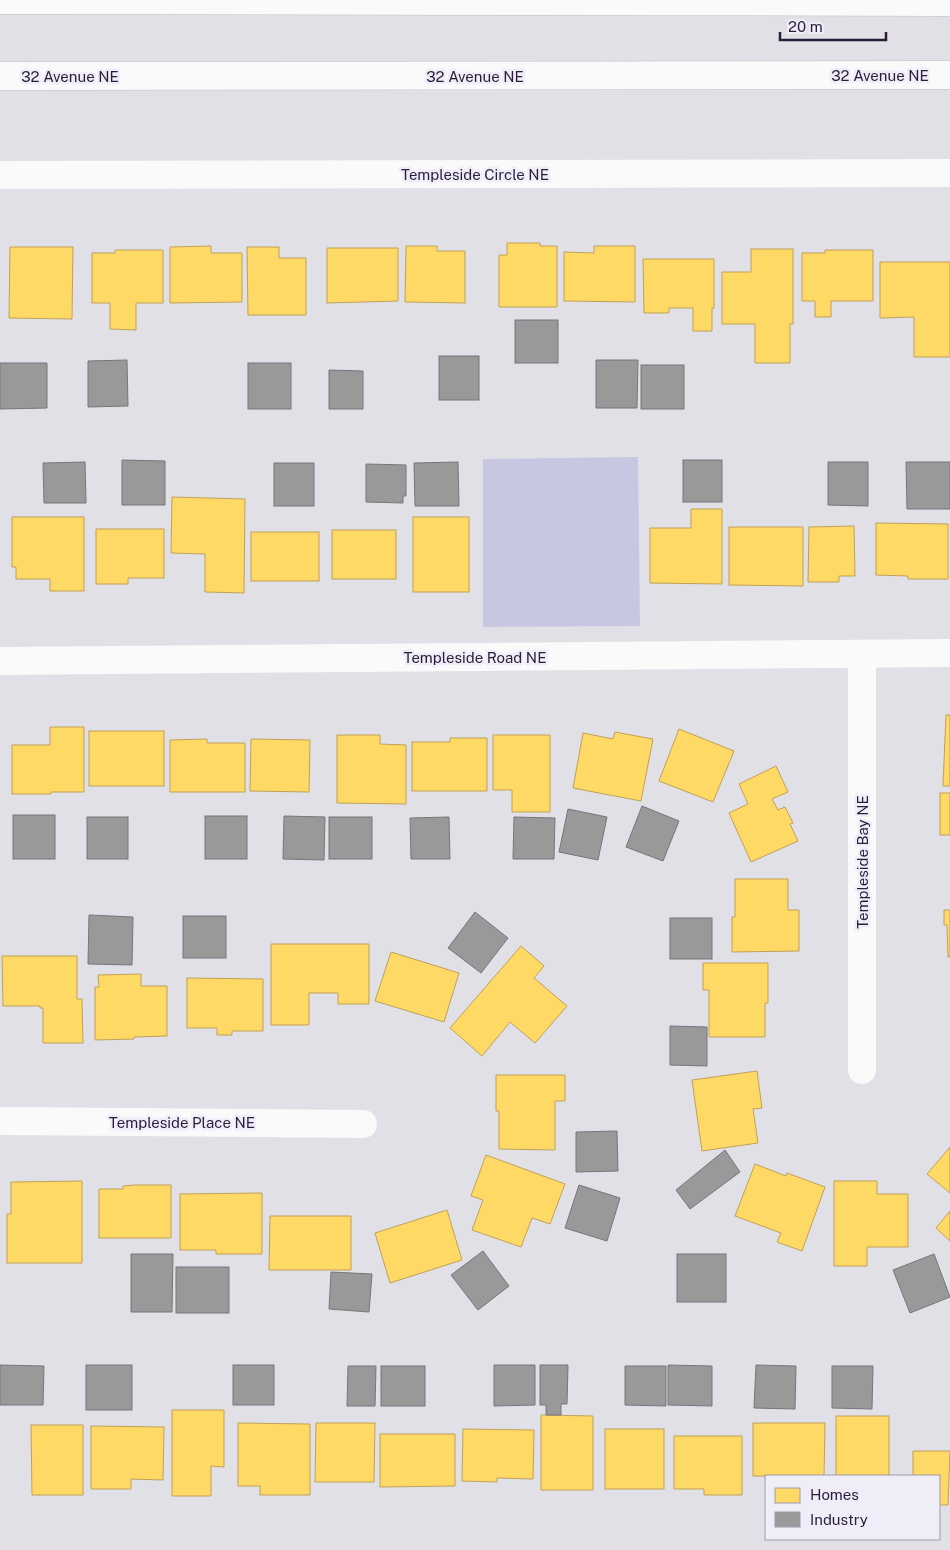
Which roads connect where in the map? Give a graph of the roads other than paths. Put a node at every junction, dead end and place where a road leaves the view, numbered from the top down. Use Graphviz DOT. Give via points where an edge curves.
graph roads {
  1 [pos="0,0"];
  2 [pos="950,2"];
  3 [pos="950,75"];
  4 [pos="0,76"];
  5 [pos="950,173"];
  6 [pos="0,176"];
  7 [pos="950,653"];
  8 [pos="862,654"];
  9 [pos="0,661"];
  10 [pos="862,1070"];
  11 [pos="0,1121"];
  12 [pos="363,1124"];
  1 -- 2 [label="street"];
  3 -- 4 [label="street, 32 Avenue NE"];
  5 -- 6 [label="street, Templeside Circle NE"];
  7 -- 8 [label="street, Templeside Road NE"];
  8 -- 9 [label="street, Templeside Road NE"];
  8 -- 10 [label="street, Templeside Bay NE"];
  11 -- 12 [label="street, Templeside Place NE"];
}
